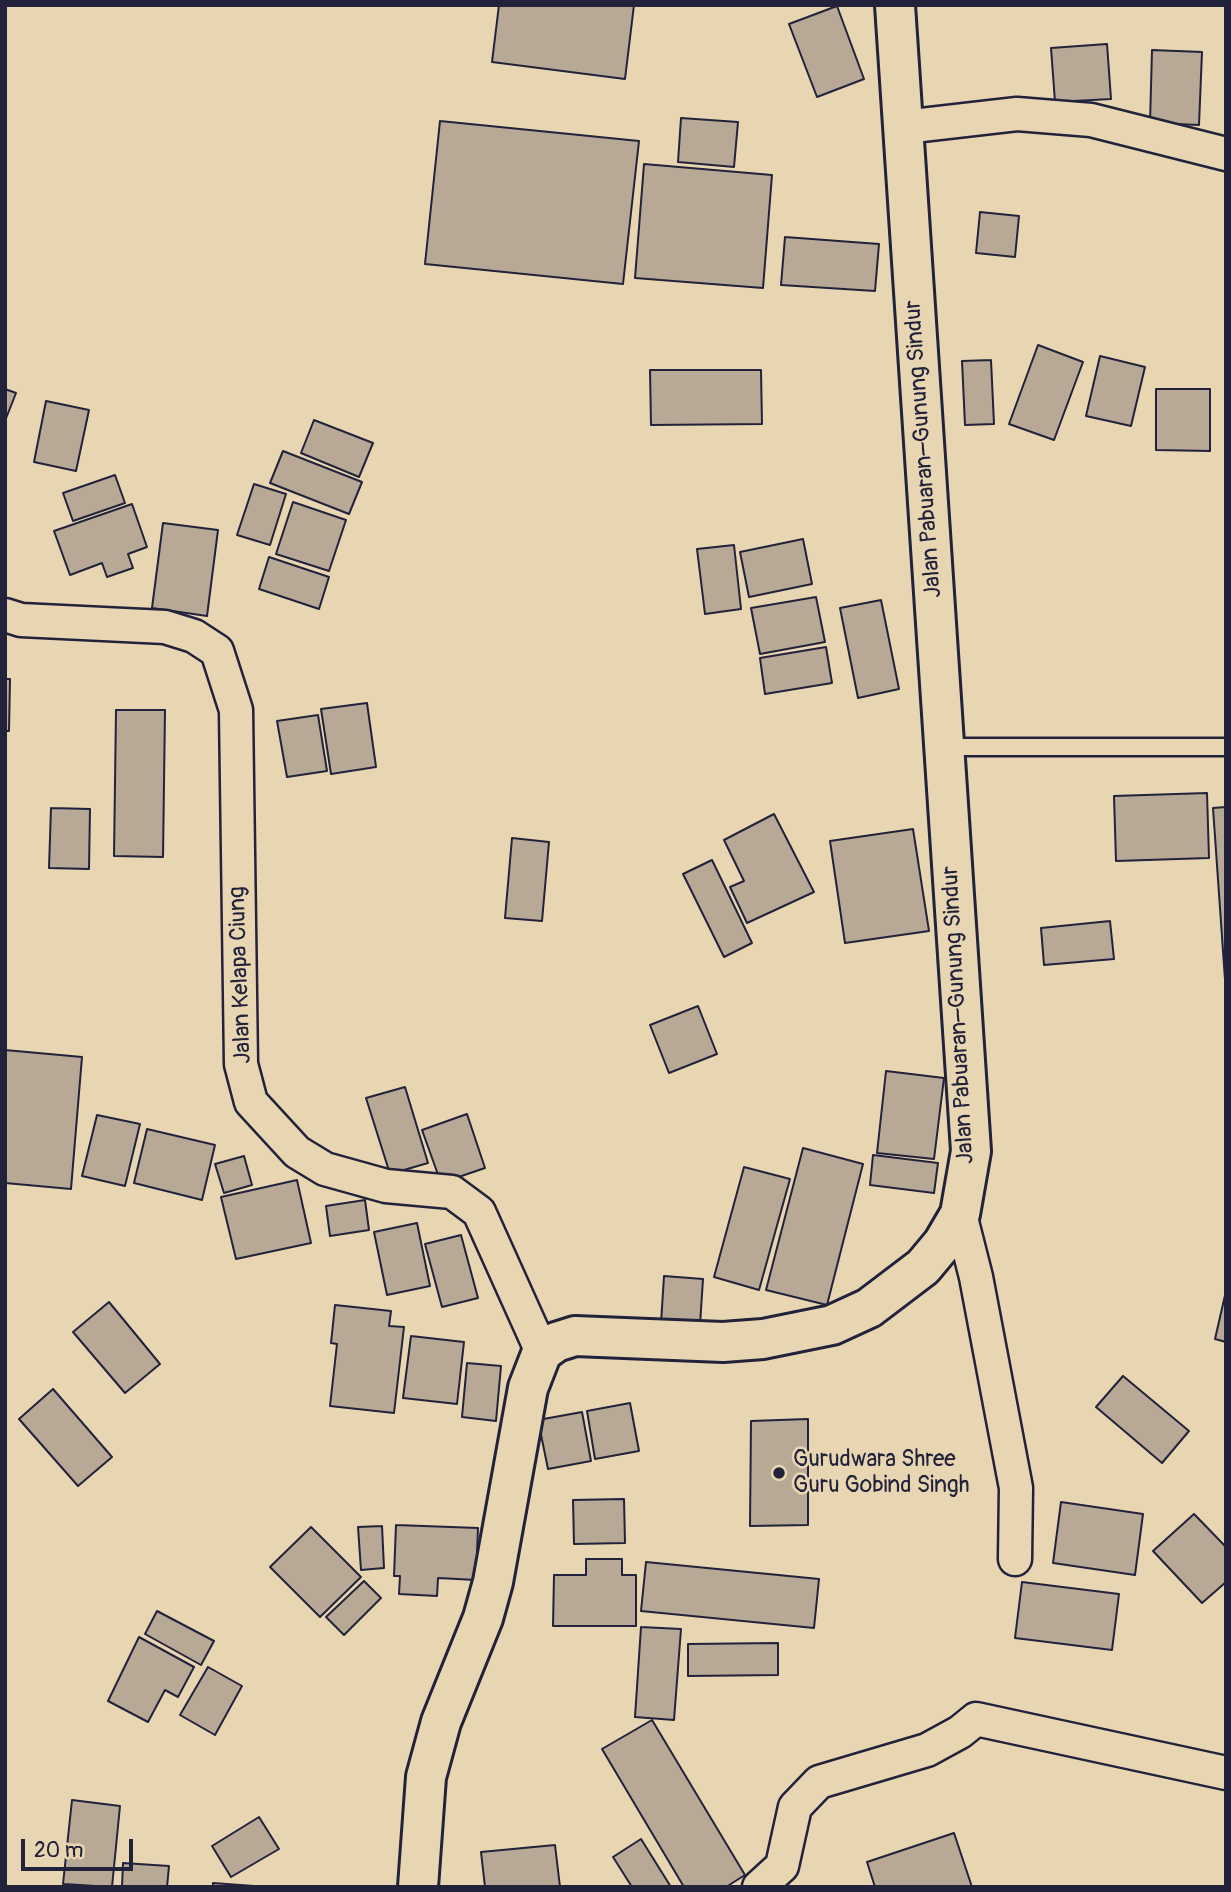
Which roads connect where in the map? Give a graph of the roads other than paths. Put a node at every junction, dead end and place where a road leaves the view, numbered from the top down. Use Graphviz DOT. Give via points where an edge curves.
graph roads {
  1 [pos="895,5"];
  2 [pos="904,127"];
  3 [pos="1226,154"];
  4 [pos="5,615"];
  5 [pos="942,747"];
  6 [pos="1226,747"];
  7 [pos="960,1214"];
  8 [pos="542,1352"];
  9 [pos="1014,1559"];
  10 [pos="1226,1773"];
  11 [pos="418,1887"];
  12 [pos="759,1887"];
  1 -- 2 [label="street, Jalan Pabuaran–Gunung Sindur"];
  2 -- 3 [label="street" via="1017,114 1091,120"];
  2 -- 5 [label="street, Jalan Pabuaran–Gunung Sindur"];
  4 -- 8 [label="street, Jalan Kelapa Ciung" via="21,620 165,627 194,636 217,651 236,710 241,1064 251,1102 297,1152 325,1169 386,1186 452,1192 479,1212"];
  5 -- 6 [label="lane"];
  5 -- 7 [label="street, Jalan Pabuaran–Gunung Sindur" via="971,1151"];
  7 -- 8 [label="street, Jalan Pabuaran–Gunung Sindur" via="923,1266 869,1308 832,1325 723,1342 575,1336"];
  7 -- 9 [label="street" via="1016,1488"];
  8 -- 11 [label="street" via="528,1388 493,1582 441,1721 426,1777"];
  10 -- 12 [label="street" via="976,1719 928,1750 819,1782 795,1807 782,1866"];
}
